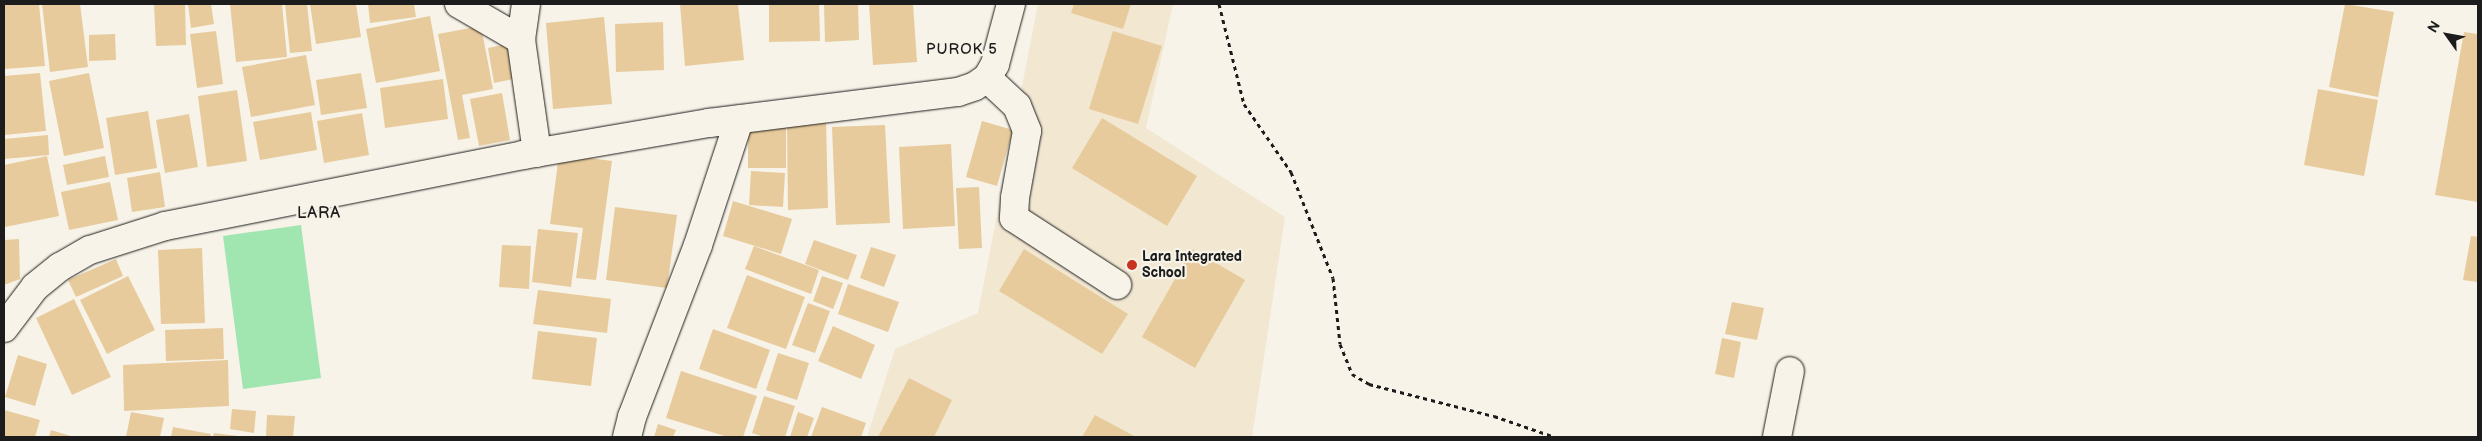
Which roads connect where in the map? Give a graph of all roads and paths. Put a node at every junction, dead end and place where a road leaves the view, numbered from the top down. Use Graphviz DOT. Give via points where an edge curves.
graph roads {
  1 [pos="459,4"];
  2 [pos="526,4"];
  3 [pos="1011,4"];
  4 [pos="1219,4"];
  5 [pos="521,40"];
  6 [pos="986,78"];
  7 [pos="739,120"];
  8 [pos="537,153"];
  9 [pos="1117,285"];
  10 [pos="4,328"];
  11 [pos="1790,371"];
  12 [pos="627,437"];
  13 [pos="1555,437"];
  14 [pos="1777,437"];
  1 -- 5 [label="street"];
  2 -- 5 [label="street"];
  3 -- 6 [label="street" via="995,64"];
  4 -- 13 [label="path" via="1244,104 1291,172 1333,278 1340,344 1352,374 1369,384 1494,416"];
  5 -- 8 [label="street"];
  6 -- 7 [label="street" via="958,92"];
  6 -- 9 [label="street" via="1016,106 1027,131 1014,218"];
  7 -- 8 [label="street"];
  7 -- 12 [label="street" via="698,245"];
  8 -- 10 [label="street" via="165,226 130,236 90,250 60,267 36,287"];
  11 -- 14 [label="street"];
}
